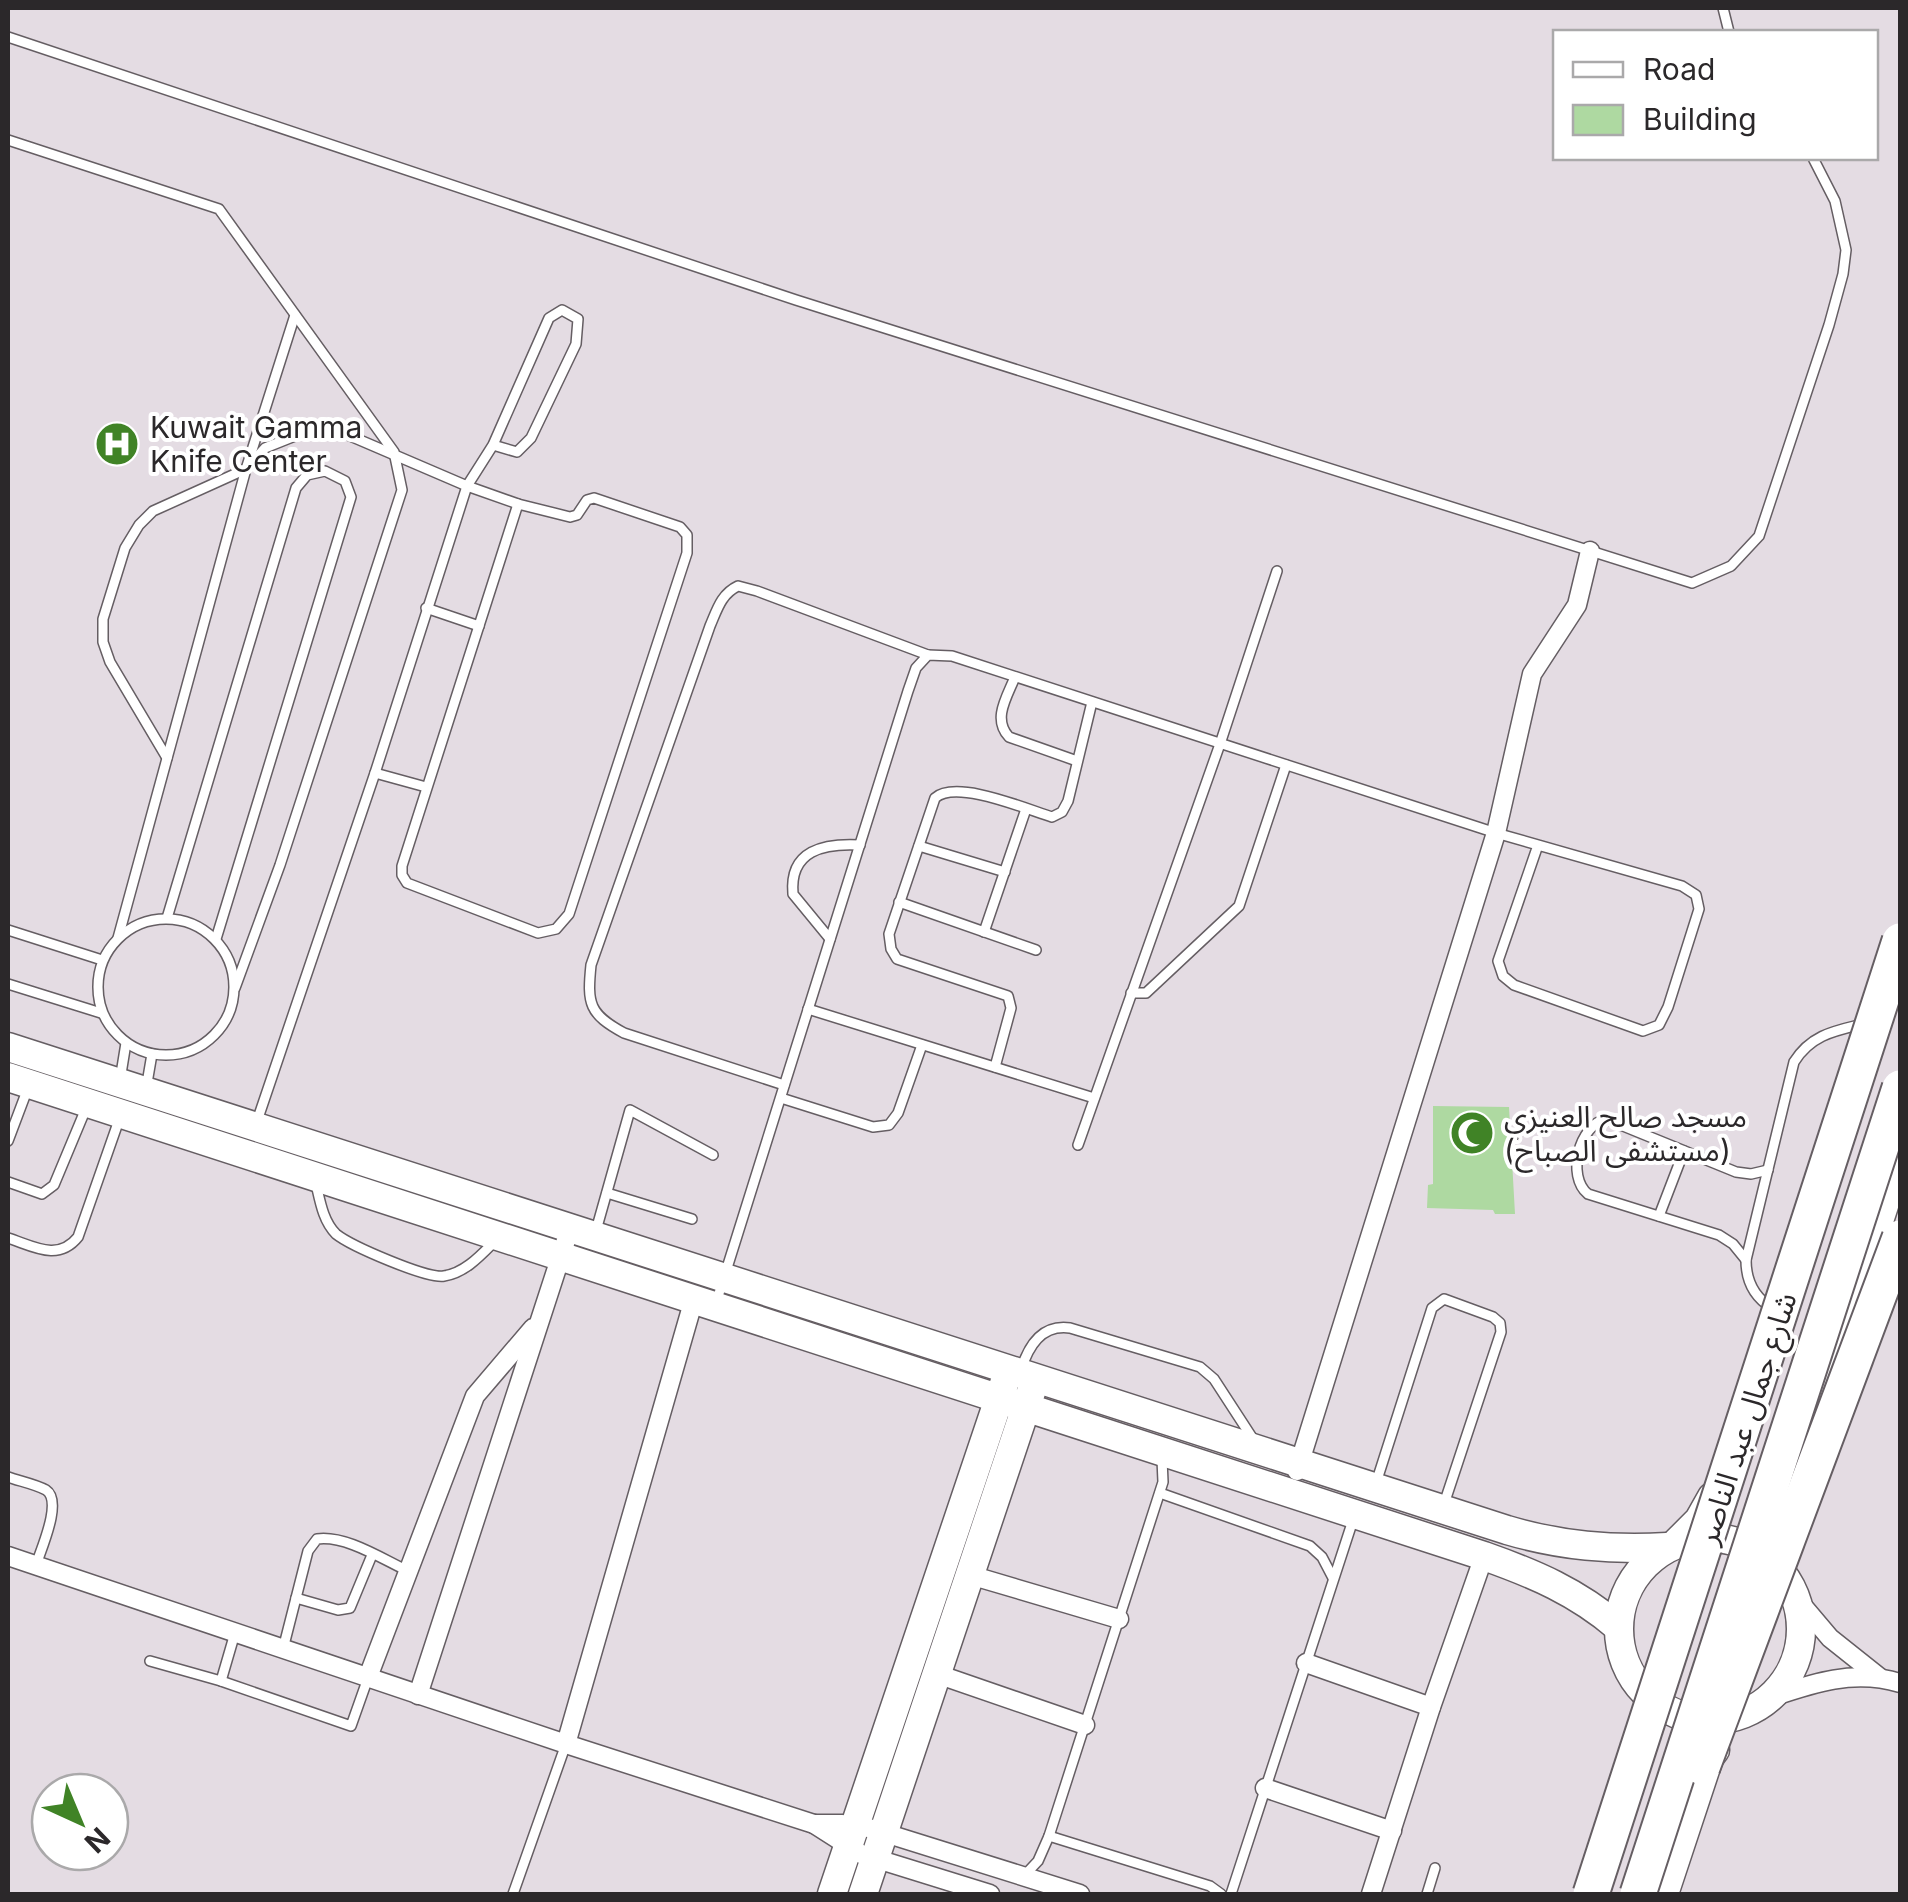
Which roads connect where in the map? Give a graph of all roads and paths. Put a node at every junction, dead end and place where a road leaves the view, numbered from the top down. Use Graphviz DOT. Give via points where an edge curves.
graph roads {
  1 [pos="8,38"];
  2 [pos="8,140"];
  3 [pos="1814,160"];
  4 [pos="295,316"];
  5 [pos="493,445"];
  6 [pos="394,452"];
  7 [pos="246,470"];
  8 [pos="467,486"];
  9 [pos="518,504"];
  10 [pos="1590,550"];
  11 [pos="1277,571"];
  12 [pos="426,608"];
  13 [pos="479,626"];
  14 [pos="928,655"];
  15 [pos="1015,677"];
  16 [pos="1092,702"];
  17 [pos="1220,744"];
  18 [pos="167,758"];
  19 [pos="1078,761"];
  20 [pos="1286,765"];
  21 [pos="375,773"];
  22 [pos="426,787"];
  23 [pos="1026,809"];
  24 [pos="1496,833"];
  25 [pos="860,845"];
  26 [pos="1538,845"];
  27 [pos="918,846"];
  28 [pos="1005,872"];
  29 [pos="899,902"];
  30 [pos="1900,915"];
  31 [pos="167,918"];
  32 [pos="8,930"];
  33 [pos="984,932"];
  34 [pos="118,938"];
  35 [pos="216,939"];
  36 [pos="830,939"];
  37 [pos="1900,941"];
  38 [pos="1036,950"];
  39 [pos="102,960"];
  40 [pos="8,984"];
  41 [pos="235,988"];
  42 [pos="1131,993"];
  43 [pos="808,1010"];
  44 [pos="101,1013"];
  45 [pos="1866,1023"];
  46 [pos="126,1043"];
  47 [pos="922,1045"];
  48 [pos="8,1047"];
  49 [pos="152,1054"];
  50 [pos="995,1067"];
  51 [pos="18,1081"];
  52 [pos="784,1085"];
  53 [pos="133,1088"];
  54 [pos="1900,1088"];
  55 [pos="781,1098"];
  56 [pos="1094,1098"];
  57 [pos="88,1103"];
  58 [pos="121,1114"];
  59 [pos="255,1127"];
  60 [pos="8,1141"];
  61 [pos="1078,1146"];
  62 [pos="1684,1150"];
  63 [pos="713,1155"];
  64 [pos="1900,1156"];
  65 [pos="1768,1170"];
  66 [pos="314,1176"];
  67 [pos="8,1182"];
  68 [pos="607,1192"];
  69 [pos="1659,1216"];
  70 [pos="692,1219"];
  71 [pos="582,1233"];
  72 [pos="500,1237"];
  73 [pos="8,1238"];
  74 [pos="1900,1238"];
  75 [pos="561,1256"];
  76 [pos="1746,1260"];
  77 [pos="724,1278"];
  78 [pos="705,1303"];
  79 [pos="1773,1309"];
  80 [pos="540,1320"];
  81 [pos="917,1340"];
  82 [pos="910,1369"];
  83 [pos="1021,1374"];
  84 [pos="998,1398"];
  85 [pos="1026,1406"];
  86 [pos="1248,1447"];
  87 [pos="1156,1448"];
  88 [pos="1300,1464"];
  89 [pos="1230,1472"];
  90 [pos="8,1477"];
  91 [pos="1375,1488"];
  92 [pos="1291,1492"];
  93 [pos="1160,1493"];
  94 [pos="1442,1510"];
  95 [pos="1355,1513"];
  96 [pos="1672,1545"];
  97 [pos="372,1555"];
  98 [pos="8,1556"];
  99 [pos="1484,1556"];
  100 [pos="36,1566"];
  101 [pos="408,1571"];
  102 [pos="970,1575"];
  103 [pos="1333,1578"];
  104 [pos="1793,1592"];
  105 [pos="296,1598"];
  106 [pos="1119,1619"];
  107 [pos="1618,1628"];
  108 [pos="235,1632"];
  109 [pos="282,1649"];
  110 [pos="150,1661"];
  111 [pos="1306,1663"];
  112 [pos="937,1674"];
  113 [pos="1632,1677"];
  114 [pos="1880,1677"];
  115 [pos="368,1678"];
  116 [pos="221,1680"];
  117 [pos="1900,1684"];
  118 [pos="418,1694"];
  119 [pos="1758,1705"];
  120 [pos="1431,1707"];
  121 [pos="1085,1725"];
  122 [pos="566,1744"];
  123 [pos="1265,1788"];
  124 [pos="1392,1831"];
  125 [pos="851,1836"];
  126 [pos="1049,1836"];
  127 [pos="879,1846"];
  128 [pos="1435,1868"];
  129 [pos="1023,1877"];
  130 [pos="955,1888"];
  131 [pos="513,1894"];
  132 [pos="832,1894"];
  133 [pos="862,1894"];
  134 [pos="990,1894"];
  135 [pos="1080,1894"];
  136 [pos="1221,1894"];
  137 [pos="1230,1894"];
  138 [pos="1371,1894"];
  139 [pos="1426,1894"];
  140 [pos="1575,1894"];
  141 [pos="1591,1894"];
  142 [pos="1640,1894"];
  143 [pos="1664,1894"];
  1 -- 10 [label="lane" via="796,300"];
  2 -- 4 [label="lane" via="218,209"];
  3 -- 10 [label="lane" via="1835,200 1846,250 1843,274 1759,536 1731,566 1692,583"];
  4 -- 6 [label="lane"];
  4 -- 7 [label="lane"];
  5 -- 5 [label="lane" via="549,318 562,310 578,319 576,344 531,438 517,452"];
  5 -- 8 [label="lane"];
  6 -- 7 [label="lane" via="342,432 304,432 264,448"];
  6 -- 8 [label="lane"];
  6 -- 41 [label="lane" via="402,490"];
  7 -- 18 [label="lane"];
  7 -- 18 [label="lane" via="153,510 138,525 103,619 110,662"];
  8 -- 9 [label="lane"];
  8 -- 12 [label="lane"];
  9 -- 13 [label="lane"];
  9 -- 22 [label="lane" via="570,517 594,498 688,535 568,914 556,930 538,934 408,883 402,866"];
  10 -- 24 [label="street" via="1576,605 1532,674"];
  11 -- 17 [label="lane"];
  12 -- 13 [label="lane"];
  12 -- 21 [label="lane"];
  13 -- 22 [label="lane"];
  14 -- 15 [label="lane"];
  14 -- 25 [label="lane" via="916,668"];
  14 -- 52 [label="lane" via="757,591 730,590 708,633 591,965 588,998 607,1024"];
  15 -- 16 [label="lane"];
  15 -- 19 [label="lane" via="1002,729"];
  16 -- 17 [label="lane"];
  16 -- 19 [label="lane"];
  17 -- 20 [label="lane"];
  17 -- 42 [label="lane"];
  18 -- 34 [label="lane"];
  19 -- 23 [label="lane" via="1062,812 1052,817"];
  20 -- 24 [label="lane"];
  20 -- 42 [label="lane" via="1239,906 1146,993"];
  21 -- 22 [label="lane"];
  21 -- 59 [label="lane"];
  23 -- 27 [label="lane" via="942,792"];
  23 -- 28 [label="lane"];
  24 -- 26 [label="lane"];
  24 -- 88 [label="street"];
  25 -- 36 [label="lane"];
  25 -- 36 [label="lane" via="824,844 794,872 793,894"];
  26 -- 26 [label="lane" via="1498,961 1503,976 1643,1031 1658,1025 1700,908 1696,895"];
  27 -- 28 [label="lane"];
  27 -- 29 [label="lane"];
  28 -- 33 [label="lane"];
  29 -- 33 [label="lane"];
  29 -- 50 [label="lane" via="889,934 898,959 1008,996 1011,1008"];
  30 -- 45 [label="street"];
  31 -- 34 [label="lane" via="140,923"];
  31 -- 35 [label="lane" via="194,924"];
  31 -- 35 [label="lane" via="296,488 307,475 326,471 345,481 351,498"];
  32 -- 39 [label="lane"];
  33 -- 38 [label="lane"];
  34 -- 39 [label="lane"];
  35 -- 41 [label="lane"];
  36 -- 43 [label="lane"];
  37 -- 141 [label="highway, شارع جمال عبد الناصر, bridge"];
  39 -- 44 [label="lane"];
  40 -- 44 [label="lane"];
  41 -- 49 [label="lane" via="230,1015 214,1037 191,1052"];
  42 -- 56 [label="lane"];
  43 -- 47 [label="lane"];
  43 -- 52 [label="lane"];
  44 -- 46 [label="lane"];
  45 -- 65 [label="lane" via="1820,1035 1800,1053"];
  45 -- 79 [label="street"];
  46 -- 49 [label="lane"];
  46 -- 53 [label="lane"];
  47 -- 50 [label="lane"];
  47 -- 55 [label="lane" via="888,1125 873,1127"];
  48 -- 53 [label="street"];
  49 -- 53 [label="lane"];
  50 -- 56 [label="lane"];
  51 -- 57 [label="street"];
  51 -- 60 [label="lane"];
  52 -- 55 [label="lane"];
  53 -- 59 [label="street"];
  54 -- 142 [label="highway, شارع جمال عبد الناصر, bridge"];
  55 -- 77 [label="lane"];
  56 -- 61 [label="lane"];
  57 -- 58 [label="street"];
  57 -- 67 [label="lane" via="54,1184 42,1194"];
  58 -- 66 [label="street"];
  58 -- 73 [label="lane" via="70,1246 50,1252"];
  59 -- 71 [label="street"];
  62 -- 65 [label="lane" via="1736,1172"];
  62 -- 69 [label="lane"];
  62 -- 69 [label="lane" via="1606,1119 1587,1132 1574,1171 1578,1185"];
  63 -- 68 [label="lane" via="630,1110"];
  64 -- 104 [label="street" via="1781,1526 1781,1557"];
  65 -- 76 [label="lane"];
  66 -- 72 [label="street"];
  66 -- 72 [label="lane" via="336,1233 432,1276 457,1272"];
  68 -- 70 [label="lane"];
  68 -- 71 [label="lane"];
  69 -- 76 [label="lane" via="1726,1239"];
  71 -- 75 [label="street"];
  71 -- 77 [label="street"];
  72 -- 75 [label="street"];
  74 -- 142 [label="highway, bridge" via="1730,1698"];
  75 -- 78 [label="street"];
  75 -- 80 [label="street"];
  76 -- 79 [label="lane" via="1749,1283"];
  77 -- 78 [label="lane"];
  77 -- 81 [label="street"];
  78 -- 82 [label="street"];
  78 -- 122 [label="street"];
  79 -- 96 [label="street" via="1712,1496 1699,1520"];
  80 -- 101 [label="street" via="475,1396"];
  80 -- 118 [label="street"];
  81 -- 82 [label="street"];
  81 -- 83 [label="street"];
  82 -- 84 [label="street"];
  83 -- 84 [label="street"];
  83 -- 85 [label="street"];
  83 -- 86 [label="street"];
  83 -- 86 [label="lane" via="1036,1339 1064,1326 1192,1364 1214,1379"];
  84 -- 85 [label="street"];
  84 -- 125 [label="street"];
  85 -- 87 [label="street"];
  85 -- 102 [label="street"];
  86 -- 88 [label="street"];
  86 -- 89 [label="street"];
  87 -- 89 [label="street"];
  87 -- 93 [label="lane" via="1164,1466"];
  88 -- 91 [label="street"];
  88 -- 92 [label="street"];
  89 -- 92 [label="street"];
  90 -- 100 [label="lane" via="52,1496"];
  91 -- 94 [label="street"];
  91 -- 94 [label="lane" via="1432,1308 1444,1299 1492,1317 1501,1332"];
  92 -- 95 [label="street"];
  93 -- 103 [label="lane" via="1310,1546"];
  93 -- 106 [label="lane"];
  94 -- 96 [label="street" via="1551,1544"];
  95 -- 99 [label="street"];
  95 -- 103 [label="lane"];
  96 -- 104 [label="street" via="1705,1537 1738,1542 1768,1558"];
  96 -- 107 [label="street" via="1634,1578"];
  97 -- 101 [label="lane"];
  97 -- 105 [label="lane" via="350,1608"];
  97 -- 105 [label="lane" via="317,1539"];
  98 -- 100 [label="street"];
  99 -- 107 [label="street" via="1568,1590"];
  99 -- 120 [label="street"];
  100 -- 108 [label="street"];
  101 -- 115 [label="street"];
  102 -- 106 [label="street"];
  102 -- 112 [label="street"];
  103 -- 111 [label="lane"];
  104 -- 114 [label="street" via="1830,1638"];
  104 -- 119 [label="street" via="1800,1646 1789,1674"];
  105 -- 109 [label="lane"];
  106 -- 121 [label="lane"];
  107 -- 113 [label="street"];
  108 -- 109 [label="street"];
  108 -- 116 [label="lane"];
  109 -- 115 [label="street"];
  110 -- 116 [label="lane"];
  111 -- 120 [label="street"];
  111 -- 123 [label="lane"];
  112 -- 121 [label="street"];
  112 -- 127 [label="street"];
  113 -- 119 [label="street" via="1656,1703 1687,1718 1722,1720"];
  113 -- 140 [label="street" via="1630,1723"];
  114 -- 117 [label="street"];
  114 -- 119 [label="street" via="1838,1677"];
  115 -- 116 [label="lane" via="351,1726"];
  115 -- 118 [label="street"];
  118 -- 122 [label="street"];
  119 -- 143 [label="street" via="1709,1758"];
  120 -- 124 [label="street"];
  121 -- 126 [label="lane"];
  122 -- 125 [label="street"];
  122 -- 131 [label="lane"];
  123 -- 124 [label="street"];
  123 -- 137 [label="lane"];
  124 -- 138 [label="street"];
  125 -- 127 [label="street"];
  125 -- 127 [label="street"];
  125 -- 132 [label="street"];
  126 -- 129 [label="lane"];
  126 -- 136 [label="lane"];
  127 -- 129 [label="street"];
  127 -- 130 [label="street"];
  127 -- 133 [label="street"];
  128 -- 139 [label="lane"];
  129 -- 135 [label="street"];
  130 -- 134 [label="street"];
}
